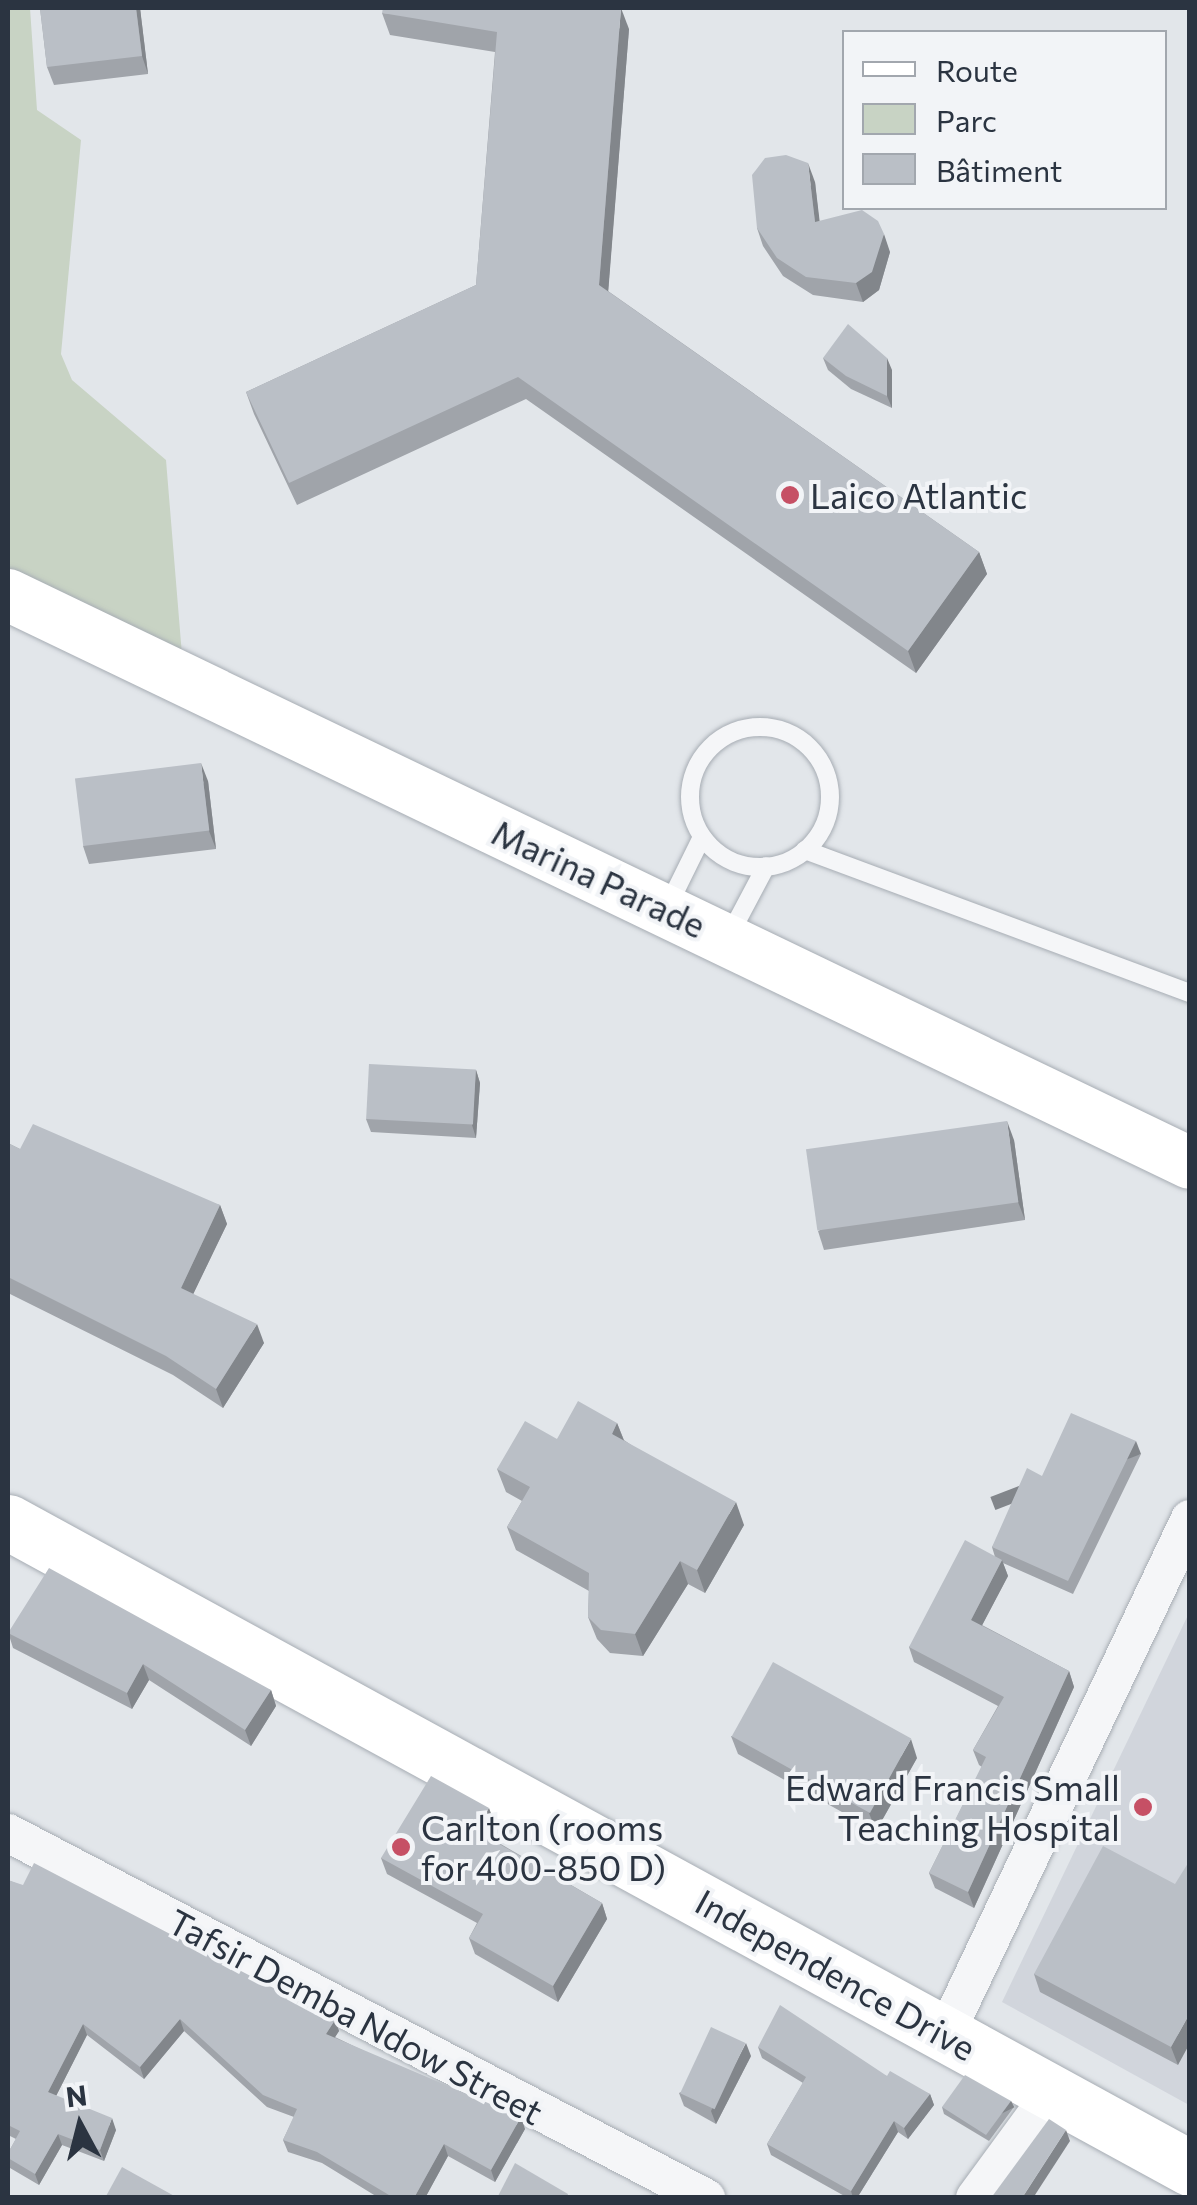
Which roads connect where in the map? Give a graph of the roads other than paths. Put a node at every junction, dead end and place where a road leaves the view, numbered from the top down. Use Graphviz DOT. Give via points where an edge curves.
graph roads {
  1 [pos="8,596"];
  2 [pos="702,837"];
  3 [pos="805,850"];
  4 [pos="766,866"];
  5 [pos="666,911"];
  6 [pos="727,939"];
  7 [pos="1190,994"];
  8 [pos="1190,1162"];
  9 [pos="1190,1519"];
  10 [pos="8,1522"];
  11 [pos="8,1833"];
  12 [pos="946,2034"];
  13 [pos="1051,2094"];
  14 [pos="1190,2168"];
  15 [pos="706,2198"];
  16 [pos="975,2198"];
  1 -- 5 [label="street, Marina Parade"];
  2 -- 3 [label="lane" via="689,794 705,752 744,728 768,727 791,733 824,766 829,812"];
  2 -- 4 [label="lane" via="737,863"];
  2 -- 5 [label="lane"];
  3 -- 4 [label="lane"];
  3 -- 7 [label="lane"];
  4 -- 6 [label="lane"];
  5 -- 6 [label="street, Marina Parade"];
  6 -- 8 [label="street, Marina Parade"];
  9 -- 12 [label="street"];
  10 -- 12 [label="highway, Independence Drive"];
  11 -- 15 [label="street, Tafsir Demba Ndow Street"];
  12 -- 13 [label="highway, Independence Drive"];
  13 -- 14 [label="highway, Independence Drive"];
  13 -- 16 [label="street"];
}
